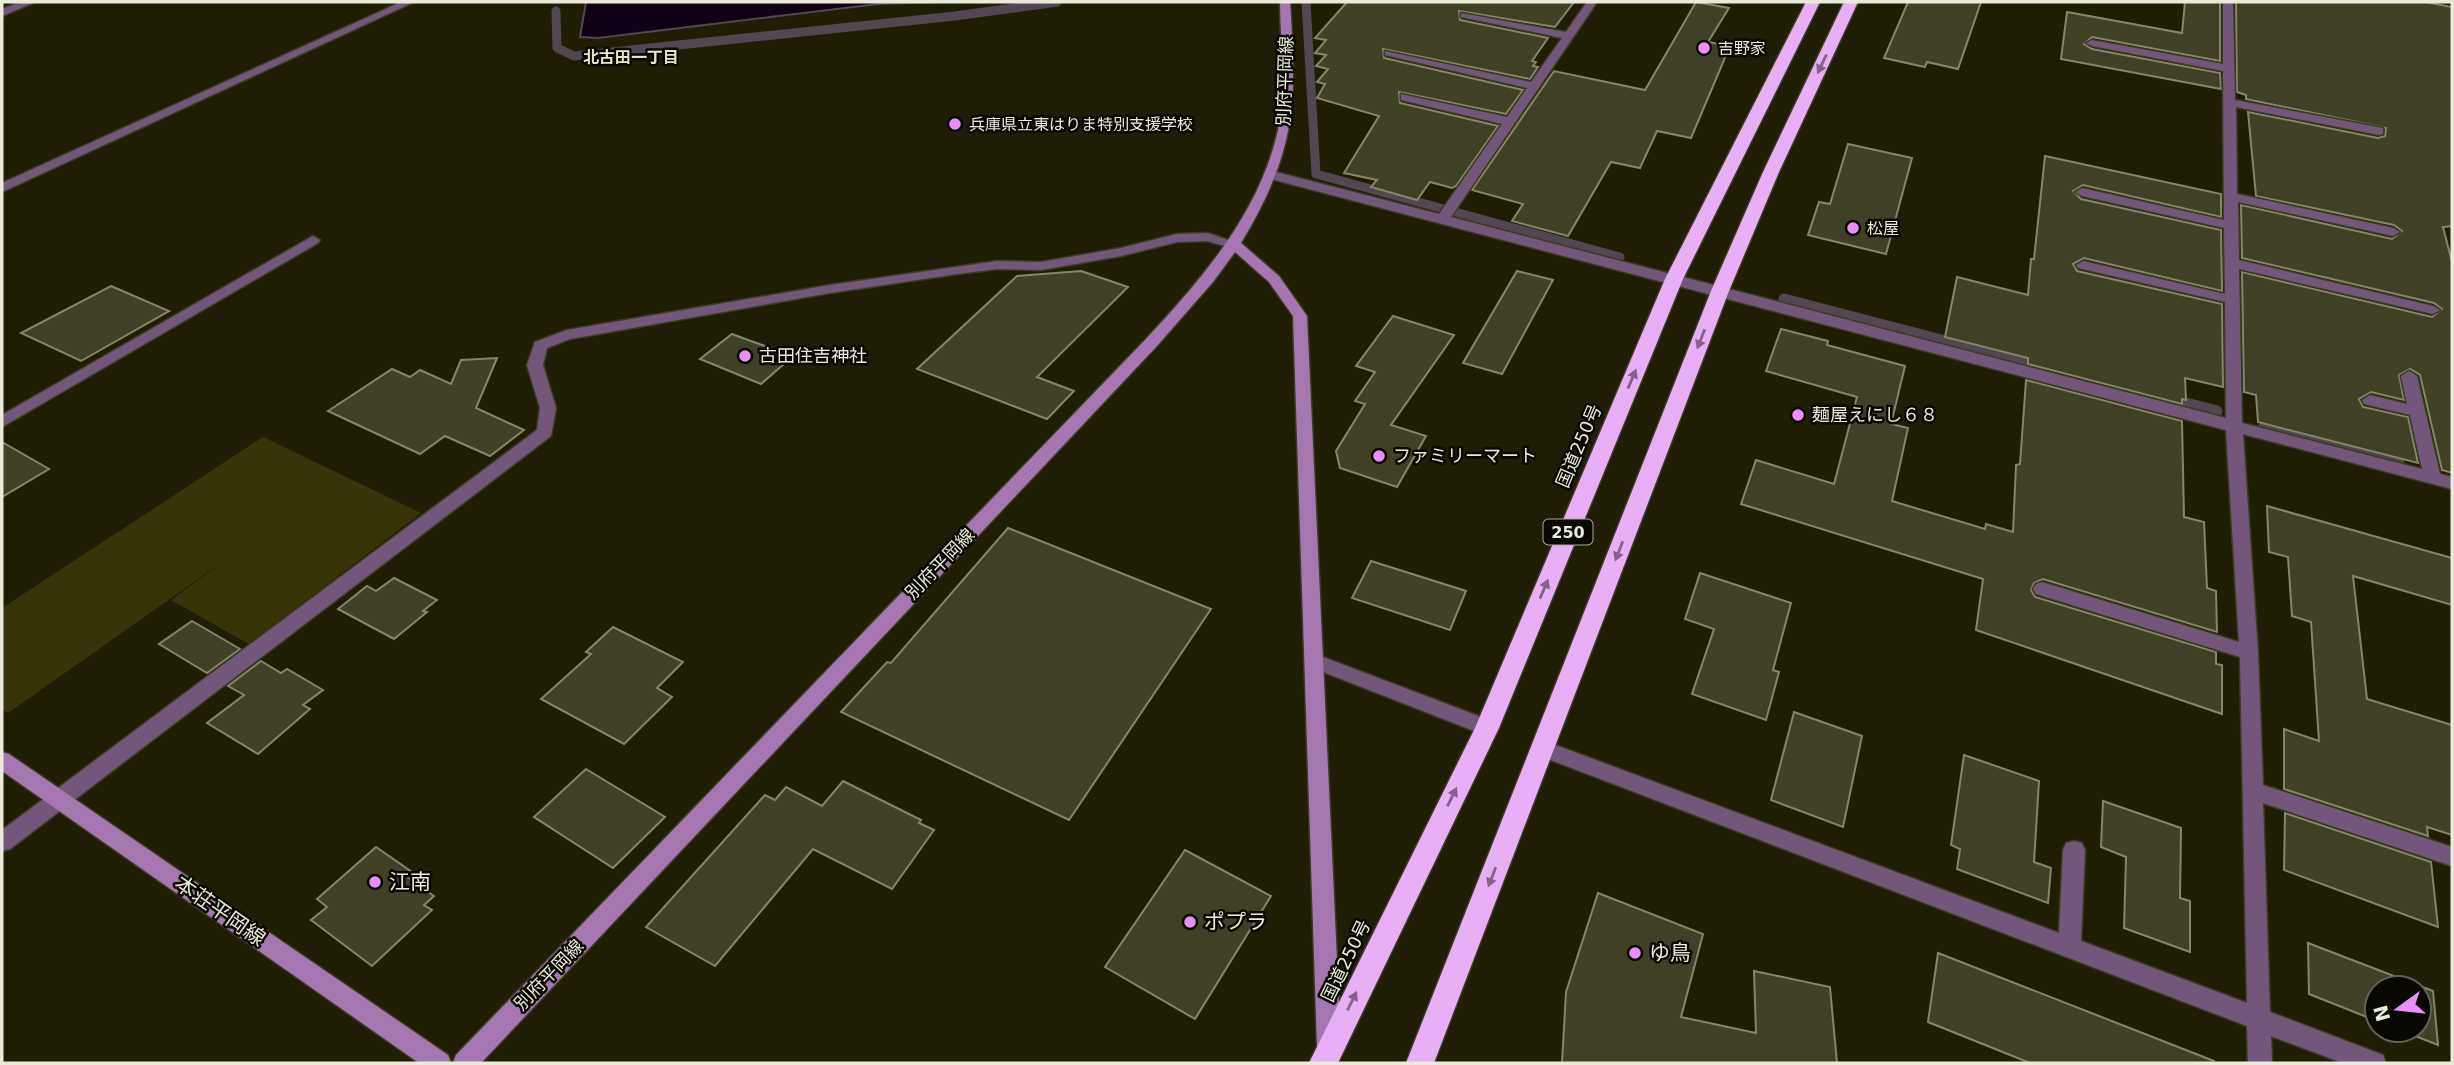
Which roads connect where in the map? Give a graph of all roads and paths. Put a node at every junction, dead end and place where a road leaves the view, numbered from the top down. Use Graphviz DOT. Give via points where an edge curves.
graph roads {
  1 [pos="30,2"];
  2 [pos="409,2"];
  3 [pos="1285,2"];
  4 [pos="1591,2"];
  5 [pos="1813,2"];
  6 [pos="1851,2"];
  7 [pos="2228,2"];
  8 [pos="2,13"];
  9 [pos="1465,15"];
  10 [pos="1568,36"];
  11 [pos="2092,43"];
  12 [pos="1389,53"];
  13 [pos="2228,68"];
  14 [pos="1534,86"];
  15 [pos="1405,97"];
  16 [pos="2229,102"];
  17 [pos="1510,122"];
  18 [pos="2379,131"];
  19 [pos="1272,175"];
  20 [pos="2,188"];
  21 [pos="2082,192"];
  22 [pos="2229,197"];
  23 [pos="1443,219"];
  24 [pos="2230,225"];
  25 [pos="2393,232"];
  26 [pos="313,240"];
  27 [pos="1235,245"];
  28 [pos="2232,263"];
  29 [pos="2083,265"];
  30 [pos="1674,279"];
  31 [pos="1720,290"];
  32 [pos="2234,300"];
  33 [pos="2433,310"];
  34 [pos="2409,376"];
  35 [pos="2370,400"];
  36 [pos="2417,412"];
  37 [pos="2,422"];
  38 [pos="2234,426"];
  39 [pos="2432,477"];
  40 [pos="2452,483"];
  41 [pos="2042,589"];
  42 [pos="2249,653"];
  43 [pos="1315,661"];
  44 [pos="1487,728"];
  45 [pos="1542,748"];
  46 [pos="2,760"];
  47 [pos="2252,790"];
  48 [pos="60,800"];
  49 [pos="2,842"];
  50 [pos="2074,850"];
  51 [pos="2452,856"];
  52 [pos="2069,948"];
  53 [pos="2258,1020"];
  54 [pos="1326,1055"];
  55 [pos="439,1063"];
  56 [pos="466,1063"];
  57 [pos="1420,1063"];
  58 [pos="2260,1063"];
  59 [pos="2374,1063"];
  1 -- 8 [label="street"];
  2 -- 20 [label="street"];
  3 -- 19 [label="main road, 別府平岡線" via="1285,127"];
  4 -- 10 [label="street"];
  5 -- 30 [label="highway, 国道250号 / 250"];
  6 -- 31 [label="highway, one-way"];
  7 -- 13 [label="street"];
  9 -- 10 [label="street"];
  10 -- 14 [label="street"];
  11 -- 13 [label="street"];
  12 -- 14 [label="street"];
  13 -- 16 [label="street"];
  14 -- 17 [label="street"];
  15 -- 17 [label="street"];
  16 -- 18 [label="street"];
  16 -- 22 [label="street"];
  17 -- 23 [label="street"];
  19 -- 23 [label="street"];
  19 -- 27 [label="main road, 別府平岡線"];
  21 -- 24 [label="street"];
  22 -- 24 [label="street"];
  22 -- 25 [label="street"];
  23 -- 30 [label="street"];
  24 -- 28 [label="street"];
  26 -- 37 [label="street"];
  27 -- 43 [label="main road" via="1274,279 1300,316"];
  27 -- 48 [label="street" via="1208,237 1177,238 1041,266 945,271 567,335 540,345 535,365 548,408 545,432"];
  27 -- 56 [label="main road, 別府平岡線" via="1118,377"];
  28 -- 32 [label="street"];
  28 -- 33 [label="street"];
  29 -- 32 [label="street"];
  30 -- 31 [label="street"];
  44 -- 30 [label="highway, 国道250号 / 250, one-way"];
  31 -- 38 [label="street"];
  31 -- 45 [label="highway, one-way"];
  32 -- 38 [label="street"];
  34 -- 36 [label="street"];
  35 -- 36 [label="street"];
  36 -- 39 [label="street"];
  38 -- 39 [label="street"];
  38 -- 42 [label="street"];
  39 -- 40 [label="street"];
  41 -- 42 [label="street"];
  42 -- 47 [label="street"];
  43 -- 44 [label="street"];
  43 -- 54 [label="main road"];
  54 -- 44 [label="highway, 国道250号 / 250, one-way"];
  45 -- 52 [label="street"];
  45 -- 57 [label="highway, one-way"];
  46 -- 48 [label="main road, 本荘平岡線"];
  47 -- 51 [label="street"];
  47 -- 53 [label="street"];
  48 -- 49 [label="street"];
  48 -- 55 [label="main road, 本荘平岡線"];
  50 -- 52 [label="street"];
  52 -- 53 [label="street"];
  53 -- 58 [label="street"];
  53 -- 59 [label="street"];
}
